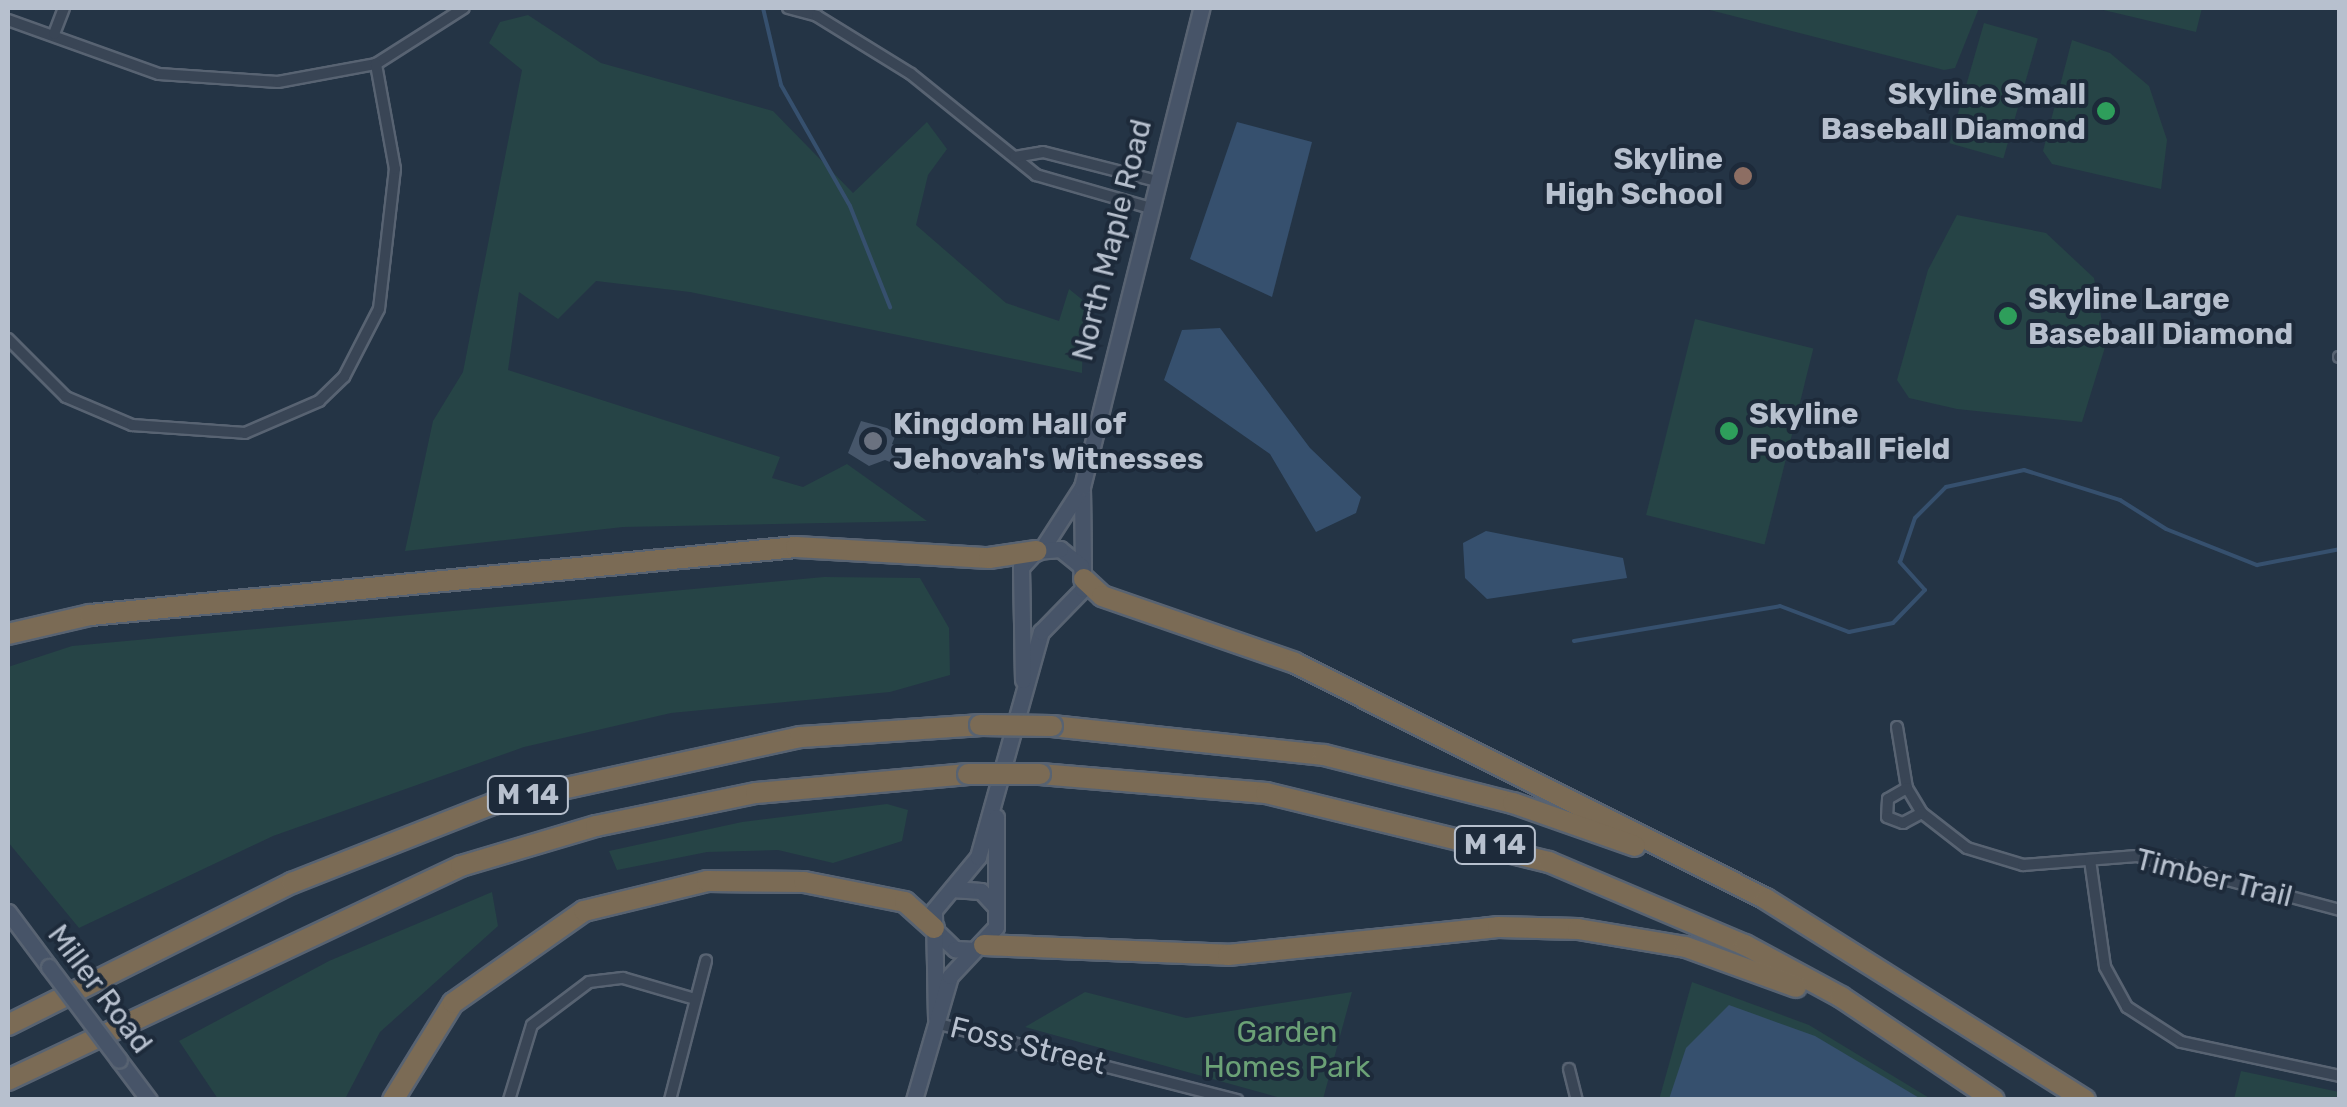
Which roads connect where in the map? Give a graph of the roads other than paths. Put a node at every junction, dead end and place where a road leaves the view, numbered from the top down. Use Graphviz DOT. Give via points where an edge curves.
graph roads {
  1 [pos="64,8"];
  2 [pos="464,8"];
  3 [pos="788,8"];
  4 [pos="1201,8"];
  5 [pos="819,12"];
  6 [pos="8,20"];
  7 [pos="54,34"];
  8 [pos="376,64"];
  9 [pos="1015,156"];
  10 [pos="1153,180"];
  11 [pos="1147,207"];
  12 [pos="8,340"];
  13 [pos="1082,487"];
  14 [pos="1039,550"];
  15 [pos="1084,577"];
  16 [pos="1020,589"];
  17 [pos="1063,610"];
  18 [pos="8,634"];
  19 [pos="1023,680"];
  20 [pos="1898,728"];
  21 [pos="1907,788"];
  22 [pos="995,803"];
  23 [pos="1922,813"];
  24 [pos="2090,860"];
  25 [pos="951,890"];
  26 [pos="1766,900"];
  27 [pos="995,906"];
  28 [pos="2340,910"];
  29 [pos="8,912"];
  30 [pos="934,929"];
  31 [pos="979,947"];
  32 [pos="706,961"];
  33 [pos="695,999"];
  34 [pos="935,1021"];
  35 [pos="8,1025"];
  36 [pos="1910,1042"];
  37 [pos="1569,1070"];
  38 [pos="2340,1076"];
  39 [pos="8,1080"];
  40 [pos="1203,1095"];
  41 [pos="150,1100"];
  42 [pos="393,1100"];
  43 [pos="508,1100"];
  44 [pos="670,1100"];
  45 [pos="914,1100"];
  46 [pos="1238,1100"];
  47 [pos="1577,1100"];
  48 [pos="1994,1100"];
  49 [pos="2085,1100"];
  1 -- 7 [label="street"];
  2 -- 8 [label="street"];
  3 -- 5 [label="street"];
  4 -- 10 [label="main road, North Maple Road"];
  5 -- 9 [label="street" via="912,74"];
  6 -- 7 [label="street"];
  7 -- 8 [label="street" via="193,80 324,79"];
  8 -- 12 [label="street" via="395,169 381,294 365,342 319,401 245,433 132,425 66,397"];
  9 -- 10 [label="street" via="1043,152"];
  9 -- 11 [label="street" via="1062,185"];
  10 -- 11 [label="main road, North Maple Road"];
  11 -- 13 [label="main road, North Maple Road"];
  13 -- 14 [label="main road, North Maple Road"];
  13 -- 15 [label="main road, North Maple Road"];
  14 -- 15 [label="main road" via="1068,552"];
  14 -- 16 [label="main road" via="1021,567"];
  14 -- 18 [label="highway" via="989,558 796,547 90,615"];
  15 -- 17 [label="main road"];
  15 -- 26 [label="highway" via="1102,596 1295,662"];
  16 -- 17 [label="main road" via="1042,611"];
  16 -- 19 [label="main road"];
  17 -- 19 [label="main road" via="1041,632"];
  19 -- 22 [label="main road"];
  20 -- 21 [label="street, Timber Trail"];
  21 -- 23 [label="street, Timber Trail"];
  21 -- 23 [label="street, Timber Trail" via="1888,800 1888,817 1903,823"];
  22 -- 25 [label="main road" via="978,857"];
  22 -- 27 [label="main road"];
  23 -- 24 [label="street, Timber Trail" via="1996,860"];
  24 -- 28 [label="street, Timber Trail" via="2138,856"];
  24 -- 38 [label="street" via="2106,967 2137,1016 2181,1042"];
  25 -- 27 [label="main road" via="981,890"];
  25 -- 30 [label="main road" via="934,910"];
  26 -- 35 [label="highway, M 14, bridge" via="1611,836 1410,774 1262,744 980,725 743,746 493,804 292,882"];
  26 -- 49 [label="highway, M 14"];
  27 -- 31 [label="main road" via="996,927"];
  29 -- 41 [label="main road, Miller Road, bridge"];
  30 -- 31 [label="main road" via="955,950"];
  30 -- 34 [label="main road"];
  30 -- 42 [label="highway" via="905,902 804,882 706,882 584,911 453,1002"];
  31 -- 34 [label="main road" via="950,976"];
  31 -- 36 [label="highway" via="1228,955 1498,927 1578,929 1736,962"];
  32 -- 33 [label="street"];
  33 -- 43 [label="street" via="623,978 588,982 532,1025"];
  33 -- 44 [label="street"];
  34 -- 40 [label="street, Foss Street"];
  34 -- 45 [label="main road"];
  36 -- 39 [label="highway, M 14, bridge" via="1745,945 1486,842 1266,793 968,774 730,798 461,866"];
  36 -- 48 [label="highway, M 14"];
  37 -- 47 [label="street"];
  40 -- 46 [label="street, Foss Street"];
}
